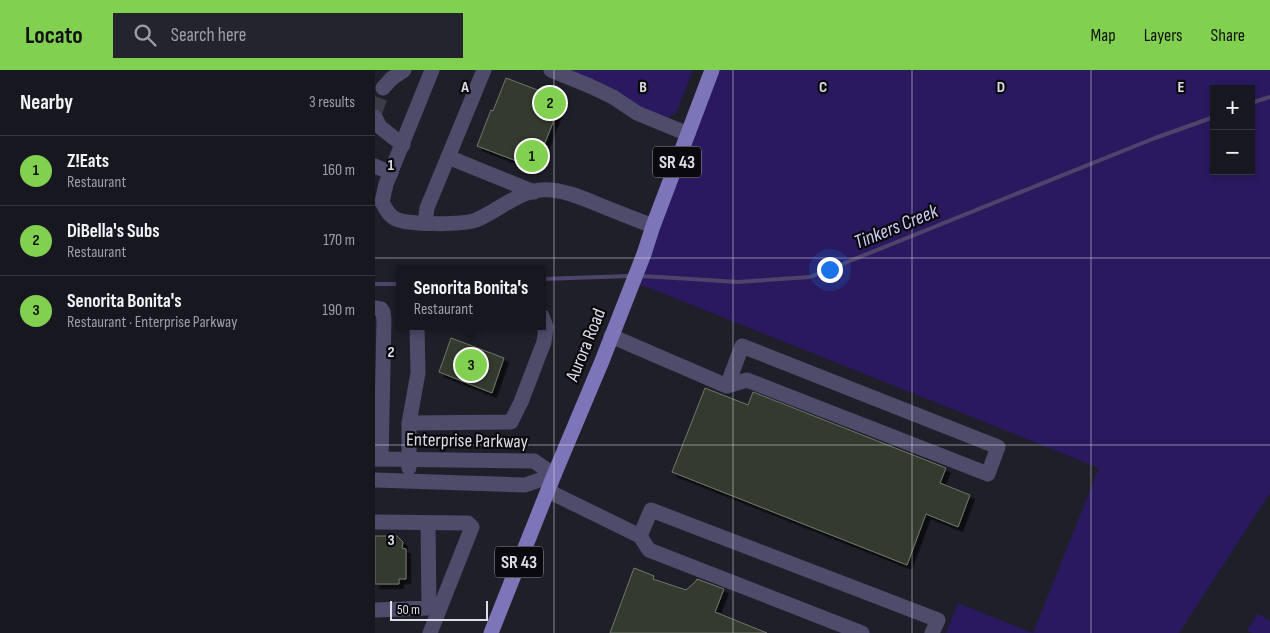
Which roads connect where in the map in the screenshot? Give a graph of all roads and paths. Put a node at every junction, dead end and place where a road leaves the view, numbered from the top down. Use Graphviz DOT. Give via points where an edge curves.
graph roads {
  1 [pos="404,70"];
  2 [pos="483,70"];
  3 [pos="551,70"];
  4 [pos="712,70"];
  5 [pos="430,75"];
  6 [pos="383,88"];
  7 [pos="375,115"];
  8 [pos="688,134"];
  9 [pos="403,144"];
  10 [pos="448,157"];
  11 [pos="375,166"];
  12 [pos="391,173"];
  13 [pos="534,192"];
  14 [pos="378,203"];
  15 [pos="425,223"];
  16 [pos="653,226"];
  17 [pos="375,308"];
  18 [pos="546,325"];
  19 [pos="417,330"];
  20 [pos="611,336"];
  21 [pos="727,386"];
  22 [pos="379,417"];
  23 [pos="409,423"];
  24 [pos="378,459"];
  25 [pos="409,460"];
  26 [pos="554,475"];
  27 [pos="375,480"];
  28 [pos="409,480"];
  29 [pos="548,491"];
  30 [pos="375,522"];
  31 [pos="428,523"];
  32 [pos="640,536"];
  33 [pos="435,608"];
  34 [pos="375,610"];
  35 [pos="430,633"];
  36 [pos="491,633"];
  37 [pos="862,633"];
  38 [pos="932,633"];
  1 -- 5 [label="street"];
  1 -- 6 [label="street"];
  2 -- 10 [label="street"];
  3 -- 8 [label="street" via="613,97 637,113"];
  4 -- 8 [label="main road, Aurora Road / SR 43"];
  5 -- 9 [label="street"];
  7 -- 9 [label="street" via="380,127"];
  8 -- 16 [label="main road, Aurora Road / SR 43"];
  9 -- 12 [label="street"];
  10 -- 13 [label="street"];
  10 -- 15 [label="street" via="427,208"];
  11 -- 12 [label="street"];
  12 -- 14 [label="street"];
  13 -- 15 [label="street" via="473,221"];
  13 -- 16 [label="street" via="554,190"];
  14 -- 15 [label="street" via="396,219"];
  16 -- 20 [label="main road, Aurora Road / SR 43"];
  17 -- 22 [label="street" via="381,309 384,320"];
  18 -- 23 [label="street" via="544,342 511,422"];
  19 -- 23 [label="street" via="418,372"];
  20 -- 21 [label="street"];
  20 -- 26 [label="main road, Aurora Road / SR 43"];
  21 -- 21 [label="street" via="742,346 998,447 988,474 747,380"];
  22 -- 24 [label="street"];
  23 -- 25 [label="street"];
  24 -- 25 [label="street, Enterprise Parkway"];
  25 -- 26 [label="street, Enterprise Parkway" via="534,461"];
  25 -- 28 [label="street"];
  26 -- 28 [label="street" via="525,484"];
  26 -- 29 [label="main road, Aurora Road / SR 43"];
  27 -- 28 [label="street"];
  29 -- 32 [label="street"];
  29 -- 36 [label="main road, Aurora Road / SR 43"];
  30 -- 31 [label="street"];
  31 -- 33 [label="street"];
  31 -- 33 [label="street" via="469,523 472,527"];
  32 -- 37 [label="street" via="649,550"];
  32 -- 38 [label="street" via="651,510 938,620"];
  33 -- 34 [label="street"];
  33 -- 35 [label="street"];
}
